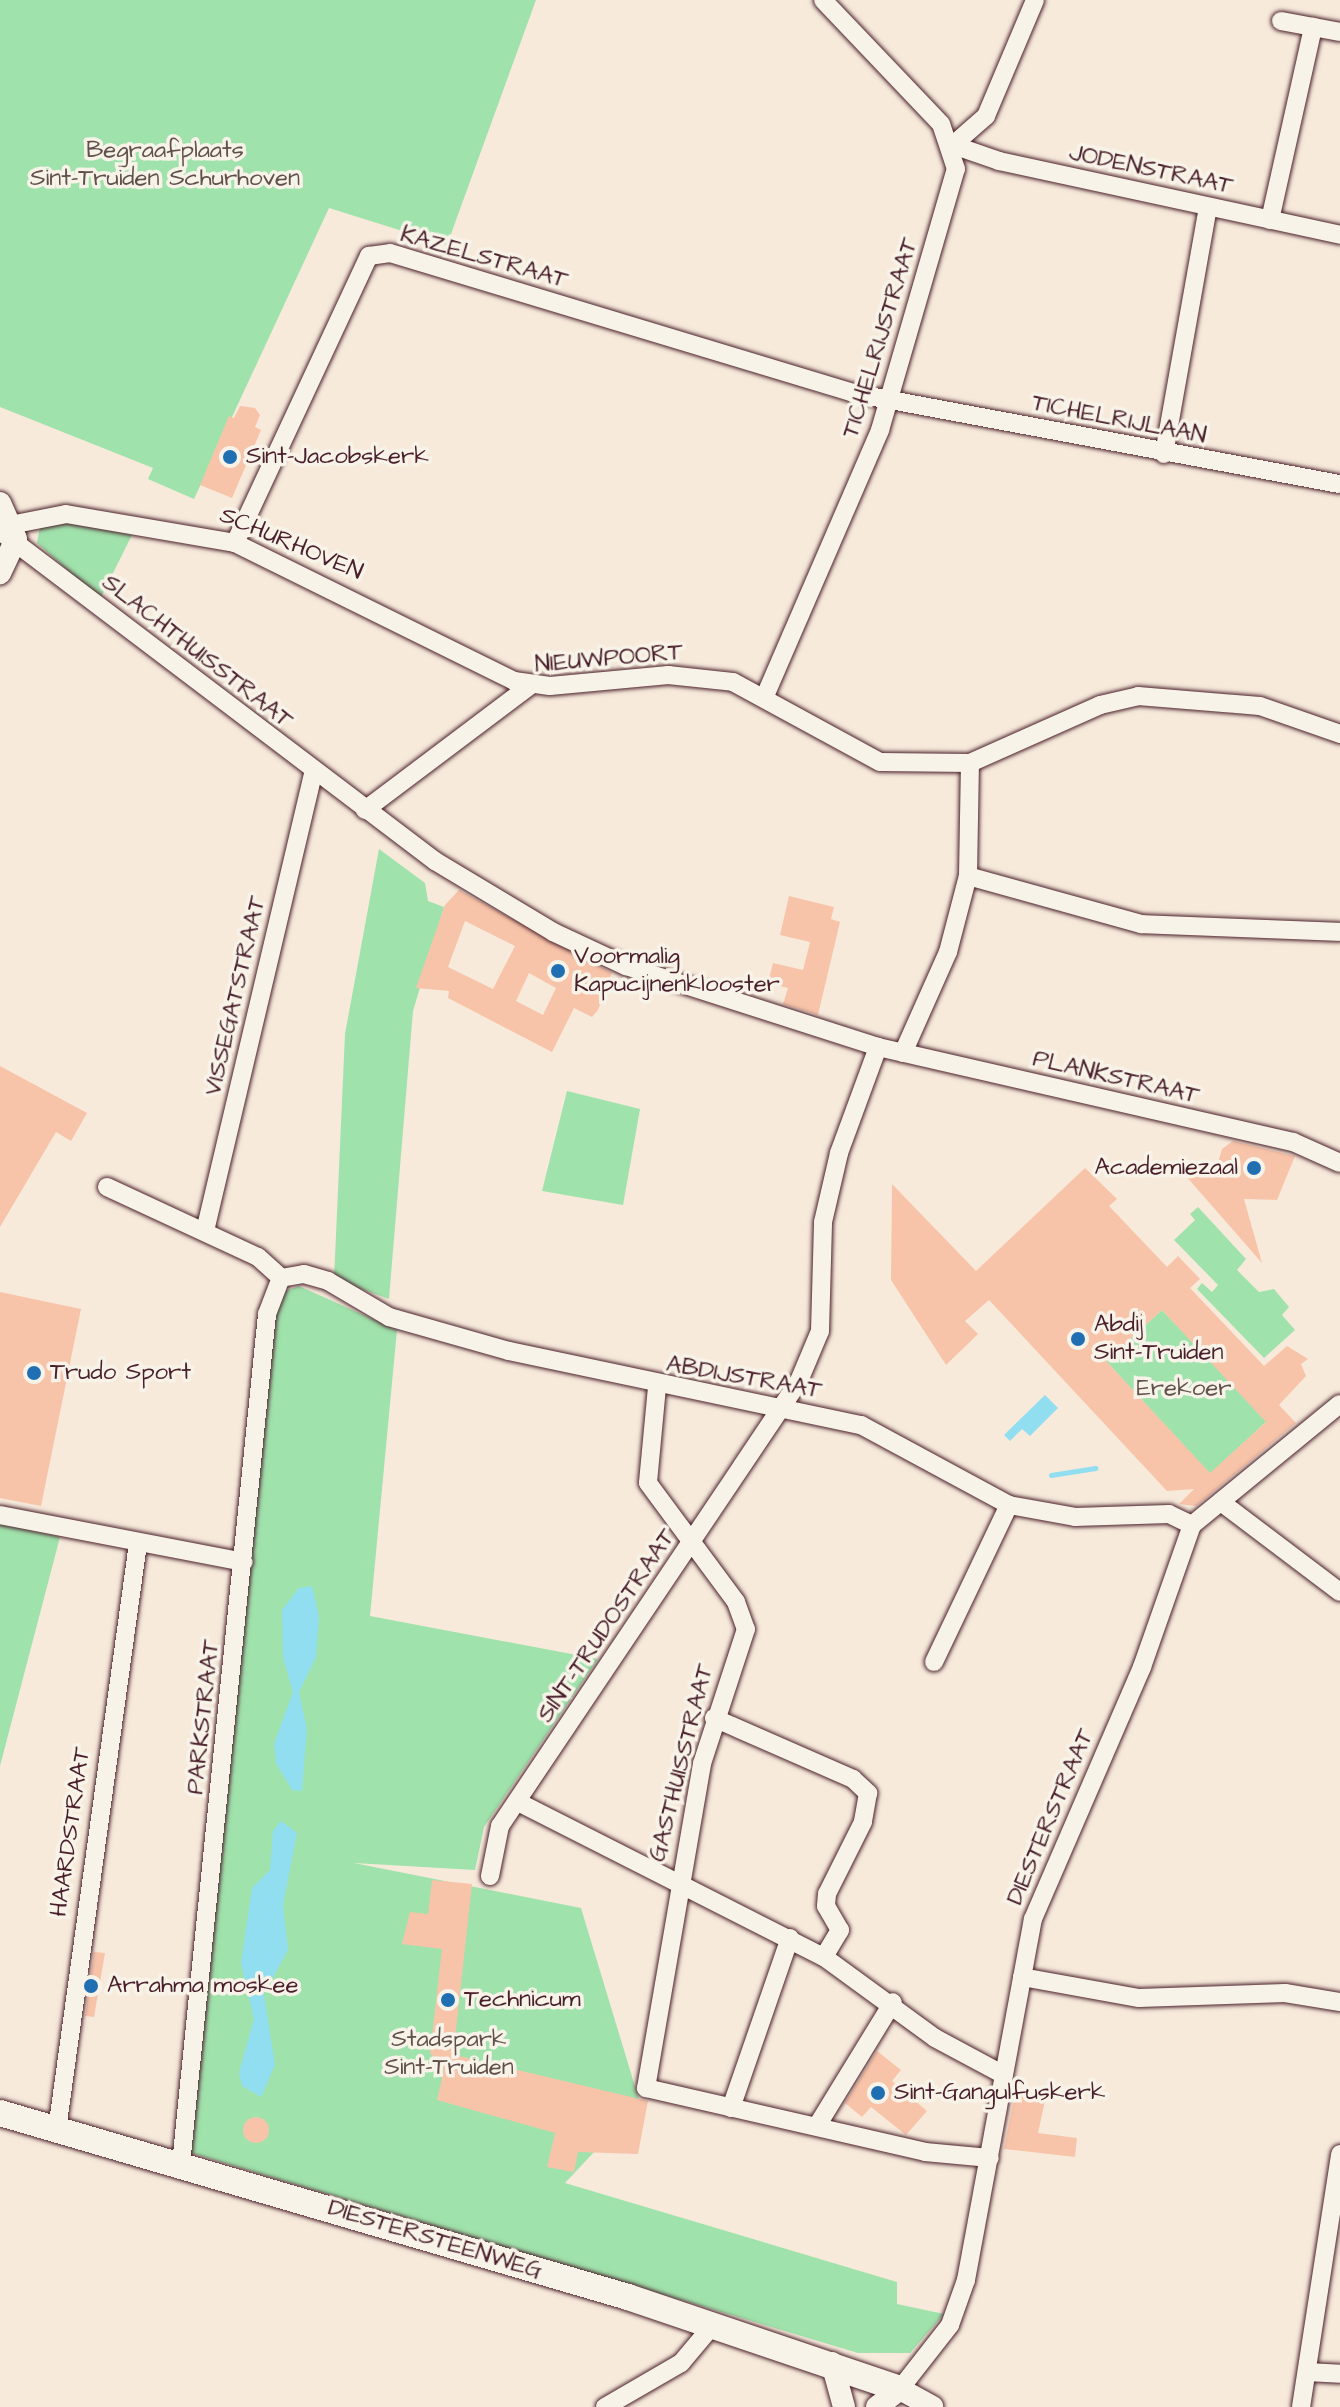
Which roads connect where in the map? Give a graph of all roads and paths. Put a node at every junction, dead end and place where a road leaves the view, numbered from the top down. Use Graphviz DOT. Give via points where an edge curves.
graph roads {
  1 [pos="823,0"];
  2 [pos="1035,0"];
  3 [pos="1281,21"];
  4 [pos="1313,27"];
  5 [pos="1340,32"];
  6 [pos="953,145"];
  7 [pos="1208,207"];
  8 [pos="1270,220"];
  9 [pos="1340,235"];
  10 [pos="889,400"];
  11 [pos="1164,454"];
  12 [pos="1340,484"];
  13 [pos="0,503"];
  14 [pos="7,530"];
  15 [pos="235,543"];
  16 [pos="0,573"];
  17 [pos="532,684"];
  18 [pos="765,696"];
  19 [pos="1340,734"];
  20 [pos="970,763"];
  21 [pos="313,773"];
  22 [pos="365,810"];
  23 [pos="968,876"];
  24 [pos="1340,932"];
  25 [pos="878,1047"];
  26 [pos="903,1053"];
  27 [pos="1340,1163"];
  28 [pos="107,1187"];
  29 [pos="205,1231"];
  30 [pos="281,1278"];
  31 [pos="657,1387"];
  32 [pos="1340,1404"];
  33 [pos="784,1410"];
  34 [pos="1221,1502"];
  35 [pos="1009,1505"];
  36 [pos="0,1515"];
  37 [pos="1192,1525"];
  38 [pos="692,1541"];
  39 [pos="138,1543"];
  40 [pos="243,1562"];
  41 [pos="1340,1592"];
  42 [pos="934,1662"];
  43 [pos="714,1718"];
  44 [pos="518,1802"];
  45 [pos="490,1876"];
  46 [pos="677,1882"];
  47 [pos="790,1938"];
  48 [pos="824,1957"];
  49 [pos="1022,1977"];
  50 [pos="893,2002"];
  51 [pos="1340,2002"];
  52 [pos="1004,2075"];
  53 [pos="731,2108"];
  54 [pos="0,2113"];
  55 [pos="817,2126"];
  56 [pos="57,2130"];
  57 [pos="1340,2154"];
  58 [pos="990,2158"];
  59 [pos="181,2164"];
  60 [pos="712,2326"];
  61 [pos="832,2363"];
  62 [pos="1340,2374"];
  63 [pos="900,2389"];
  64 [pos="1304,2389"];
  65 [pos="605,2407"];
  66 [pos="844,2407"];
  67 [pos="877,2407"];
  68 [pos="932,2407"];
  1 -- 6 [label="street" via="929,110"];
  2 -- 6 [label="street" via="986,116"];
  3 -- 4 [label="street"];
  4 -- 5 [label="street"];
  4 -- 8 [label="street"];
  6 -- 7 [label="street, JODENSTRAAT"];
  6 -- 10 [label="street, TICHELRIJSTRAAT" via="951,191"];
  7 -- 8 [label="street, JODENSTRAAT"];
  7 -- 11 [label="street"];
  8 -- 9 [label="street, JODENSTRAAT"];
  10 -- 11 [label="street, TICHELRIJLAAN"];
  10 -- 15 [label="street, KAZELSTRAAT" via="402,257 369,256"];
  10 -- 18 [label="street, TICHELRIJSTRAAT"];
  11 -- 12 [label="street, TICHELRIJLAAN"];
  13 -- 14 [label="street"];
  14 -- 15 [label="street, SCHURHOVEN" via="66,514"];
  14 -- 16 [label="street"];
  14 -- 21 [label="street, SLACHTHUISSTRAAT"];
  15 -- 17 [label="street, SCHURHOVEN"];
  17 -- 18 [label="street, NIEUWPOORT" via="701,676"];
  17 -- 22 [label="street, NIEUWPOORT"];
  18 -- 20 [label="street, NIEUWPOORT" via="880,762"];
  19 -- 20 [label="street" via="1260,706 1138,696 1100,705"];
  20 -- 23 [label="street"];
  21 -- 22 [label="street, SLACHTHUISSTRAAT"];
  21 -- 29 [label="street, VISSEGATSTRAAT"];
  22 -- 25 [label="street, SLACHTHUISSTRAAT" via="481,891 626,966"];
  23 -- 24 [label="street" via="1141,924"];
  23 -- 26 [label="street" via="948,952"];
  25 -- 26 [label="street, PLANKSTRAAT"];
  25 -- 33 [label="street, SINT-TRUDOSTRAAT" via="846,1128 823,1222 820,1331"];
  26 -- 27 [label="street, PLANKSTRAAT" via="1293,1142"];
  28 -- 29 [label="street"];
  29 -- 30 [label="street" via="258,1257"];
  30 -- 31 [label="street, ABDIJSTRAAT" via="304,1274 389,1317"];
  30 -- 40 [label="street, PARKSTRAAT" via="267,1314"];
  31 -- 33 [label="street, ABDIJSTRAAT"];
  31 -- 38 [label="street, GASTHUISSTRAAT" via="648,1483"];
  32 -- 34 [label="street"];
  33 -- 35 [label="street, ABDIJSTRAAT" via="861,1425"];
  33 -- 38 [label="street, SINT-TRUDOSTRAAT"];
  34 -- 37 [label="street"];
  34 -- 41 [label="street"];
  35 -- 37 [label="street, ABDIJSTRAAT" via="1075,1517 1169,1514"];
  35 -- 42 [label="street"];
  36 -- 39 [label="street"];
  37 -- 49 [label="street, DIESTERSTRAAT" via="1142,1667 1033,1919"];
  38 -- 43 [label="street, GASTHUISSTRAAT" via="736,1602 746,1629"];
  38 -- 44 [label="street, SINT-TRUDOSTRAAT"];
  39 -- 40 [label="street"];
  39 -- 56 [label="street, HAARDSTRAAT"];
  40 -- 59 [label="street, PARKSTRAAT"];
  43 -- 46 [label="street, GASTHUISSTRAAT"];
  43 -- 48 [label="street" via="853,1779 868,1793 863,1822 827,1894 826,1906 840,1930"];
  44 -- 45 [label="street, SINT-TRUDOSTRAAT" via="500,1826"];
  44 -- 46 [label="street"];
  46 -- 47 [label="street"];
  46 -- 53 [label="street, GASTHUISSTRAAT" via="646,2088"];
  47 -- 48 [label="street"];
  47 -- 53 [label="street"];
  48 -- 50 [label="street"];
  49 -- 51 [label="street" via="1139,1998 1285,1993"];
  49 -- 52 [label="street, DIESTERSTRAAT"];
  50 -- 52 [label="street" via="935,2038"];
  50 -- 55 [label="street"];
  52 -- 58 [label="street, DIESTERSTRAAT"];
  53 -- 55 [label="street"];
  54 -- 56 [label="main road, DIESTERSTEENWEG"];
  55 -- 58 [label="street" via="925,2152"];
  56 -- 59 [label="main road, DIESTERSTEENWEG"];
  57 -- 64 [label="street"];
  58 -- 63 [label="street, DIESTERSTRAAT" via="966,2280 950,2325"];
  59 -- 60 [label="main road, DIESTERSTEENWEG"];
  60 -- 61 [label="main road, DIESTERSTEENWEG"];
  60 -- 65 [label="street" via="681,2363"];
  61 -- 63 [label="main road, DIESTERSTEENWEG"];
  61 -- 66 [label="street"];
  62 -- 64 [label="street"];
  63 -- 67 [label="street"];
  63 -- 68 [label="street"];
}
